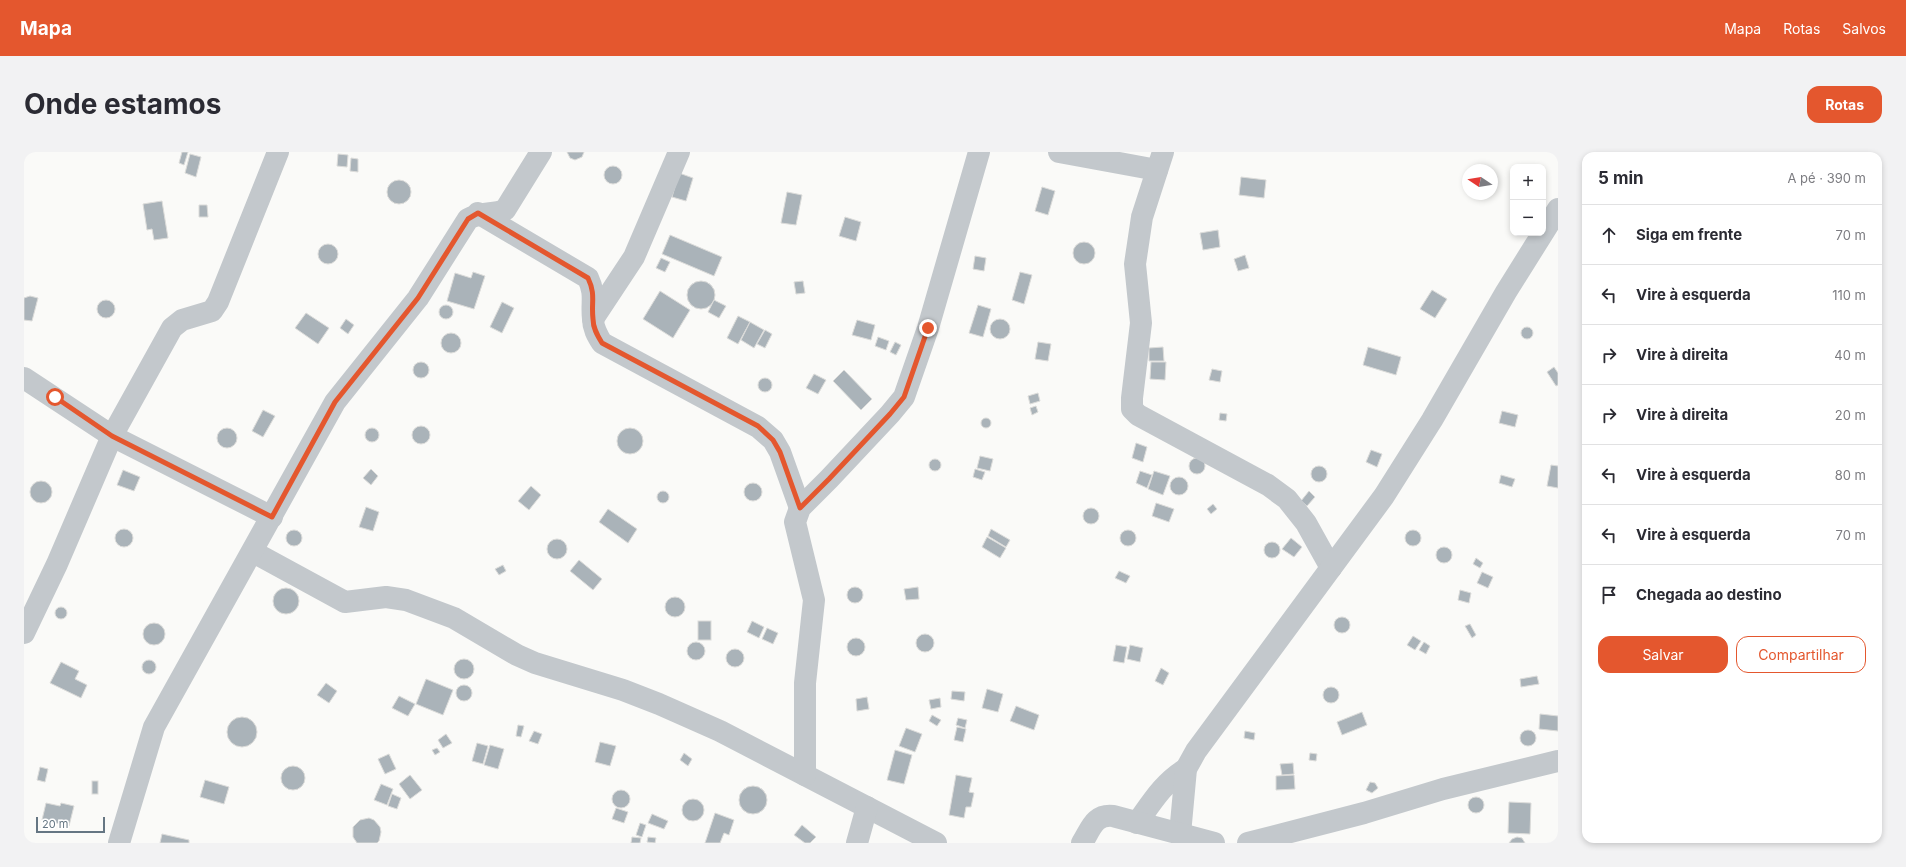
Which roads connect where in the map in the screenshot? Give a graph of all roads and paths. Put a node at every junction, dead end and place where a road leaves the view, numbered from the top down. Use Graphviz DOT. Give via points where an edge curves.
graph roads {
  1 [pos="278,152"];
  2 [pos="541,152"];
  3 [pos="679,152"];
  4 [pos="979,152"];
  5 [pos="1059,152"];
  6 [pos="1160,161"];
  7 [pos="1558,209"];
  8 [pos="478,213"];
  9 [pos="593,319"];
  10 [pos="24,378"];
  11 [pos="112,436"];
  12 [pos="800,508"];
  13 [pos="272,517"];
  14 [pos="253,552"];
  15 [pos="1331,568"];
  16 [pos="24,633"];
  17 [pos="1558,761"];
  18 [pos="1186,769"];
  19 [pos="806,775"];
  20 [pos="867,807"];
  21 [pos="1137,822"];
  22 [pos="1180,834"];
  23 [pos="118,843"];
  24 [pos="857,843"];
  25 [pos="936,843"];
  26 [pos="1082,843"];
  27 [pos="1214,843"];
  28 [pos="1248,843"];
  1 -- 11 [label="street" via="218,302 212,310 182,320 172,328"];
  2 -- 8 [label="street" via="505,210 497,213"];
  3 -- 9 [label="street" via="634,257"];
  4 -- 12 [label="street" via="928,328 904,397"];
  5 -- 6 [label="street"];
  6 -- 15 [label="street" via="1142,217 1135,264 1141,323 1132,409 1138,415 1268,485 1287,499 1306,523"];
  7 -- 15 [label="street" via="1384,496"];
  8 -- 9 [label="street" via="588,278 593,287"];
  8 -- 13 [label="street" via="468,219 418,298 335,402"];
  9 -- 12 [label="street" via="602,343 758,426 773,440 780,452"];
  10 -- 11 [label="street"];
  11 -- 13 [label="street"];
  11 -- 16 [label="street"];
  12 -- 19 [label="street" via="795,522 814,600 805,683"];
  13 -- 14 [label="street"];
  14 -- 19 [label="street" via="345,602 386,597 400,599 454,618 523,658 659,704 720,731"];
  14 -- 23 [label="street" via="154,727"];
  15 -- 18 [label="street" via="1196,751"];
  17 -- 28 [label="street" via="1443,788 1364,813"];
  18 -- 21 [label="street" via="1162,788"];
  18 -- 22 [label="street"];
  19 -- 20 [label="street"];
  20 -- 24 [label="street"];
  20 -- 25 [label="street"];
  21 -- 22 [label="street"];
  21 -- 26 [label="street" via="1104,815 1096,820"];
  22 -- 27 [label="street"];
}
